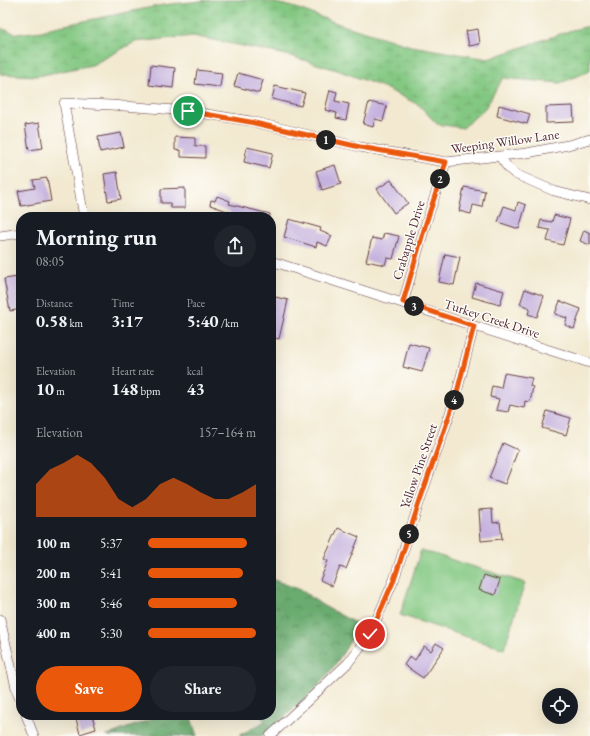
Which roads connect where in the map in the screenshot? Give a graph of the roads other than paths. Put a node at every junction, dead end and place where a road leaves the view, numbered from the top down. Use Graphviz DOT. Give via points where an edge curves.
graph roads {
  1 [pos="590,139"];
  2 [pos="500,157"];
  3 [pos="446,162"];
  4 [pos="590,200"];
  5 [pos="83,212"];
  6 [pos="16,234"];
  7 [pos="0,236"];
  8 [pos="276,263"];
  9 [pos="403,302"];
  10 [pos="474,326"];
  11 [pos="590,363"];
  12 [pos="0,619"];
  13 [pos="16,688"];
  14 [pos="28,720"];
  15 [pos="34,736"];
  16 [pos="270,736"];
  1 -- 2 [label="street, Weeping Willow Lane" via="561,147"];
  2 -- 3 [label="street, Weeping Willow Lane"];
  2 -- 4 [label="street" via="515,174 554,191"];
  3 -- 5 [label="street, Weeping Willow Lane" via="188,111 64,103"];
  3 -- 9 [label="street, Crabapple Drive"];
  6 -- 7 [label="street"];
  8 -- 9 [label="street, Turkey Creek Drive"];
  9 -- 10 [label="street, Turkey Creek Drive"];
  10 -- 11 [label="street, Turkey Creek Drive"];
  10 -- 16 [label="street, Yellow Pine Street" via="456,396 394,580 370,634 348,662"];
  12 -- 13 [label="street"];
  14 -- 15 [label="street"];
}
